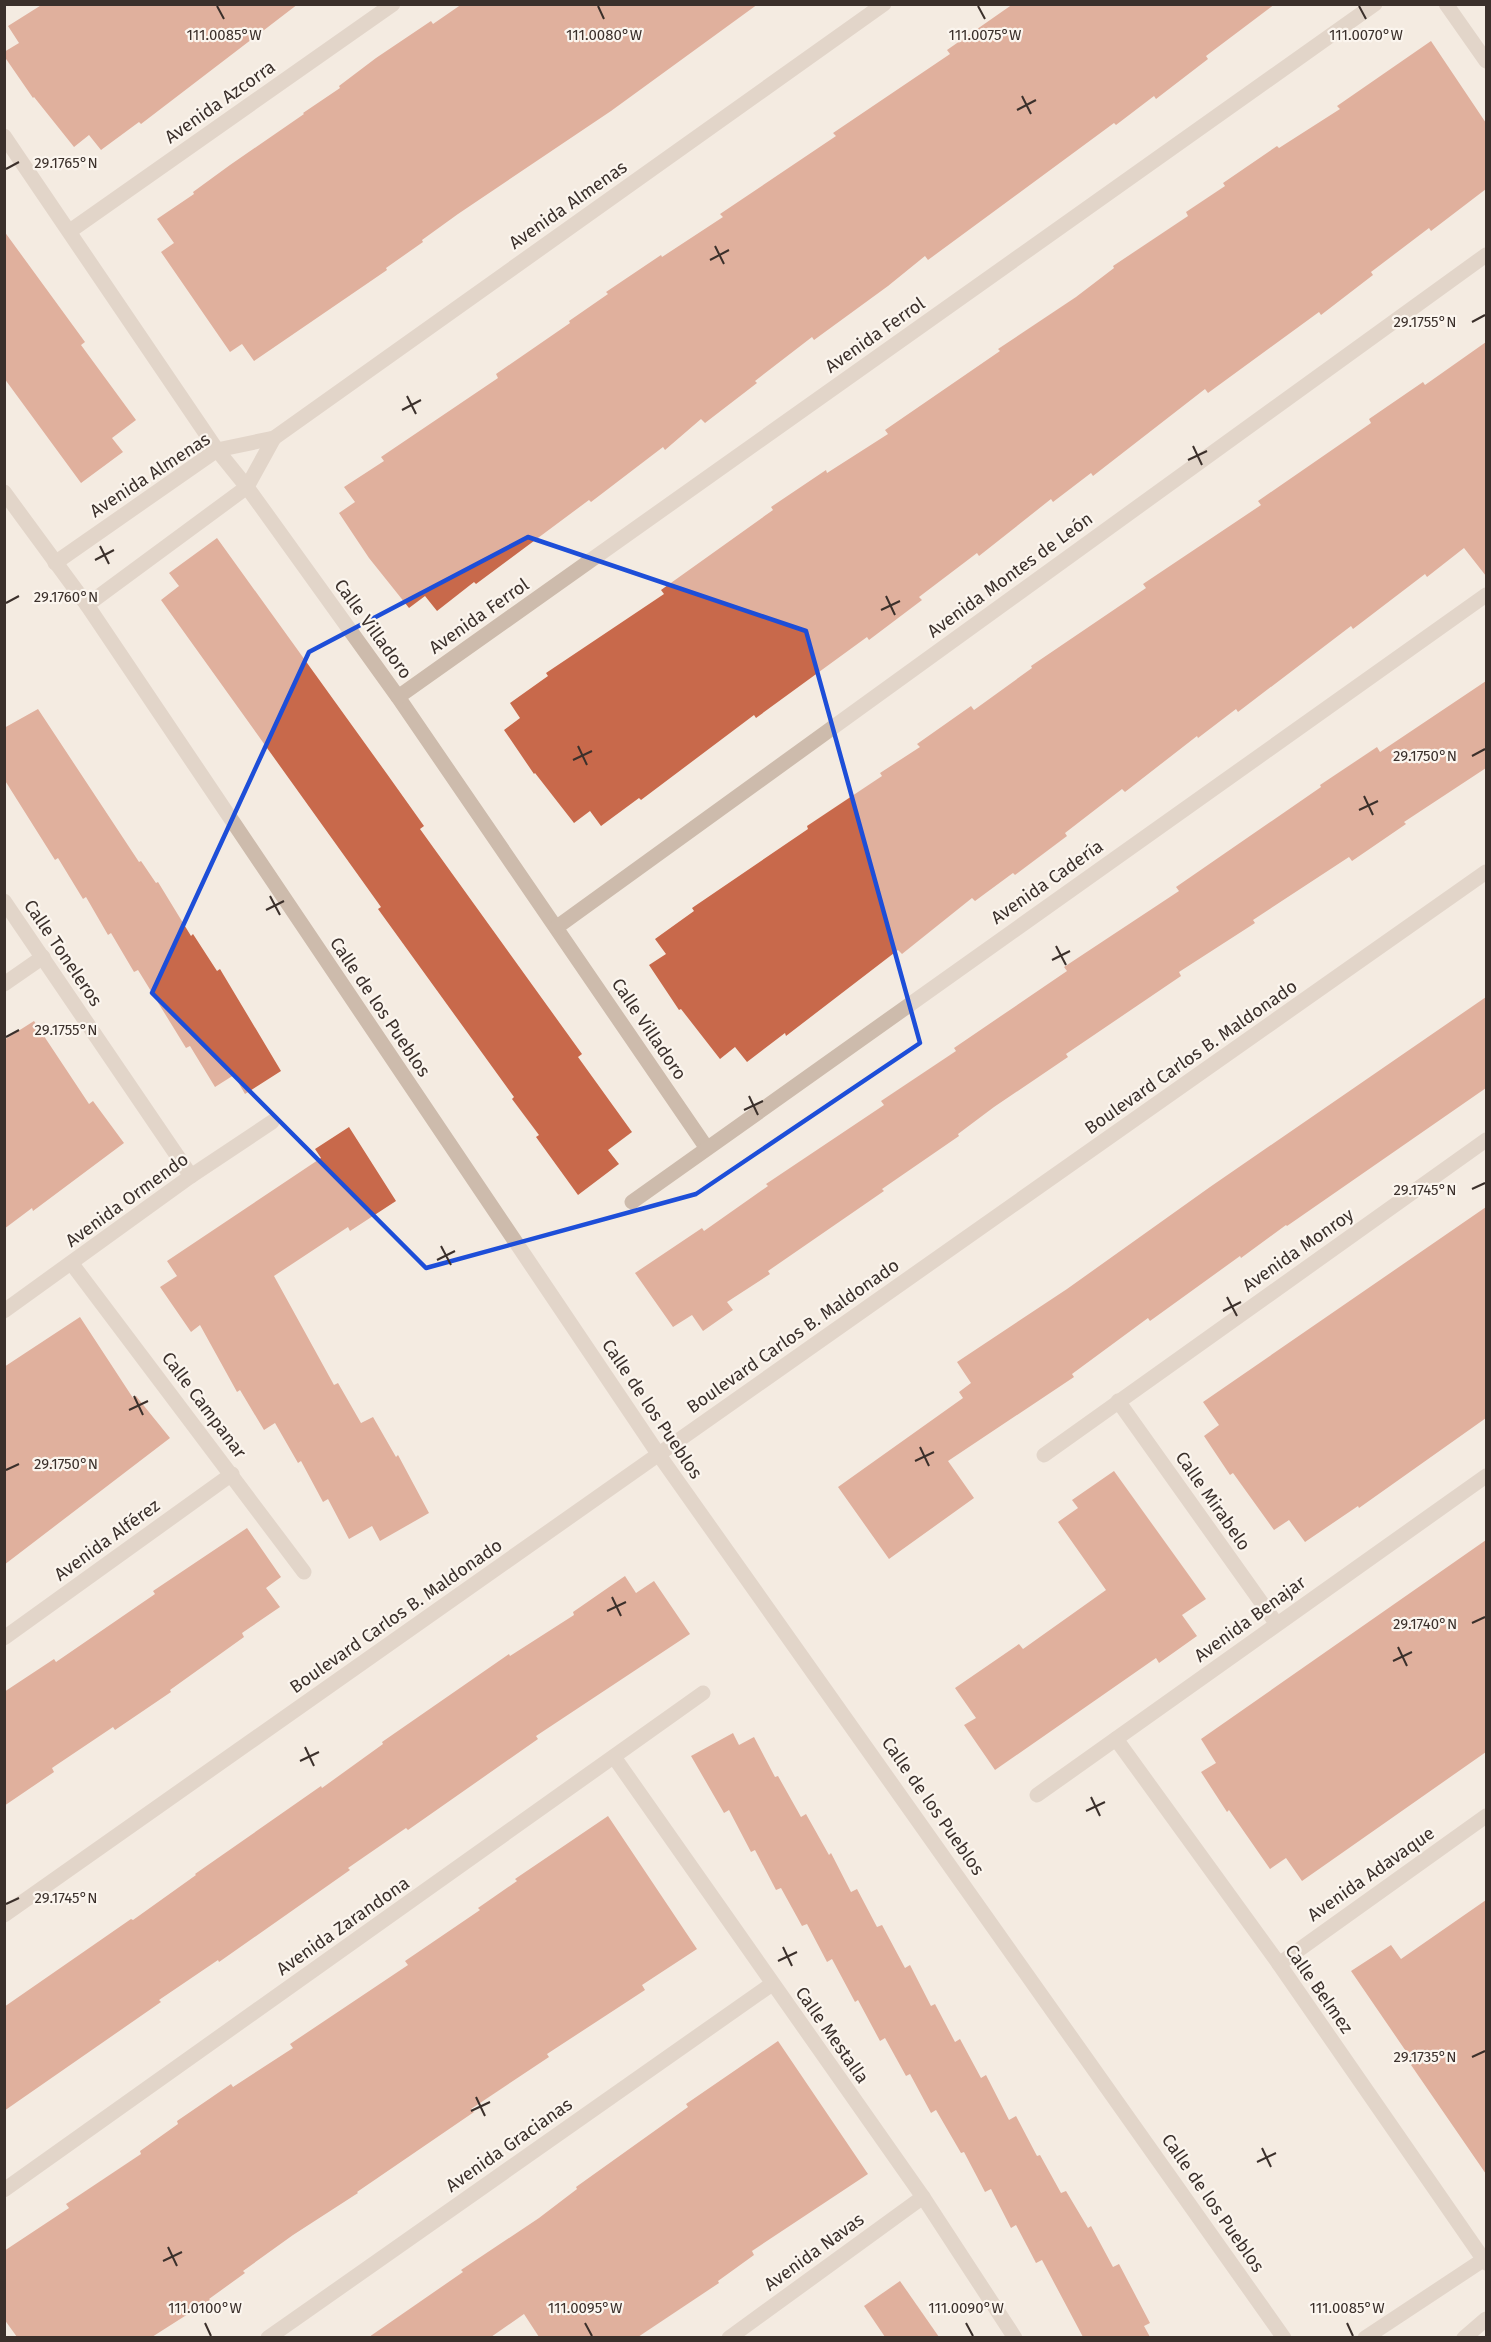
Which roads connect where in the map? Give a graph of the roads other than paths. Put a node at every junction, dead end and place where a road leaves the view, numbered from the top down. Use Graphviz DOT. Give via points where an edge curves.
graph roads {
  1 [pos="393,4"];
  2 [pos="884,4"];
  3 [pos="1375,4"];
  4 [pos="1446,4"];
  5 [pos="1486,62"];
  6 [pos="4,136"];
  7 [pos="70,231"];
  8 [pos="1486,255"];
  9 [pos="274,438"];
  10 [pos="218,450"];
  11 [pos="247,487"];
  12 [pos="4,492"];
  13 [pos="55,563"];
  14 [pos="1486,595"];
  15 [pos="87,605"];
  16 [pos="398,697"];
  17 [pos="1486,872"];
  18 [pos="4,901"];
  19 [pos="556,927"];
  20 [pos="43,957"];
  21 [pos="4,984"];
  22 [pos="272,1122"];
  23 [pos="1486,1140"];
  24 [pos="706,1147"];
  25 [pos="191,1176"];
  26 [pos="632,1202"];
  27 [pos="72,1264"];
  28 [pos="4,1311"];
  29 [pos="1118,1401"];
  30 [pos="659,1455"];
  31 [pos="1044,1455"];
  32 [pos="232,1474"];
  33 [pos="1486,1476"];
  34 [pos="304,1572"];
  35 [pos="1276,1623"];
  36 [pos="4,1638"];
  37 [pos="704,1693"];
  38 [pos="1116,1740"];
  39 [pos="614,1757"];
  40 [pos="1037,1794"];
  41 [pos="1486,1816"];
  42 [pos="4,1915"];
  43 [pos="1279,1964"];
  44 [pos="772,1984"];
  45 [pos="4,2190"];
  46 [pos="923,2197"];
  47 [pos="1485,2260"];
  48 [pos="1486,2319"];
  49 [pos="268,2337"];
  50 [pos="729,2337"];
  51 [pos="1015,2337"];
  52 [pos="1284,2337"];
  53 [pos="1365,2337"];
  54 [pos="1464,2337"];
  1 -- 7 [label="street, Avenida Azcorra"];
  2 -- 9 [label="street, Avenida Almenas"];
  3 -- 16 [label="street, Avenida Ferrol"];
  4 -- 5 [label="street"];
  6 -- 7 [label="street, Calle Villadoro"];
  7 -- 10 [label="street, Calle Villadoro"];
  8 -- 19 [label="street, Avenida Montes de León"];
  9 -- 10 [label="street, Avenida Almenas"];
  9 -- 11 [label="street, Avenida Almenas"];
  10 -- 11 [label="street, Calle Villadoro"];
  10 -- 13 [label="street, Avenida Almenas"];
  11 -- 15 [label="street, Avenida Almenas"];
  11 -- 16 [label="street, Calle Villadoro"];
  12 -- 13 [label="street, Calle de los Pueblos"];
  13 -- 15 [label="street, Calle de los Pueblos"];
  14 -- 24 [label="street, Avenida Cadería"];
  15 -- 30 [label="street, Calle de los Pueblos"];
  16 -- 19 [label="street, Calle Villadoro"];
  17 -- 30 [label="street, Boulevard Carlos B. Maldonado"];
  18 -- 20 [label="street, Calle Toneleros"];
  19 -- 24 [label="street, Calle Villadoro"];
  20 -- 21 [label="street"];
  20 -- 25 [label="street, Calle Toneleros"];
  22 -- 25 [label="street, Avenida Ormendo"];
  23 -- 29 [label="street, Avenida Monroy"];
  24 -- 26 [label="street, Avenida Cadería"];
  25 -- 27 [label="street, Avenida Ormendo"];
  27 -- 28 [label="street, Avenida Ormendo"];
  27 -- 32 [label="street, Calle Campanar"];
  29 -- 31 [label="street, Avenida Monroy"];
  29 -- 35 [label="street, Calle Mirabelo"];
  30 -- 42 [label="street, Boulevard Carlos B. Maldonado"];
  30 -- 52 [label="street, Calle de los Pueblos"];
  32 -- 34 [label="street, Calle Campanar"];
  32 -- 36 [label="street, Avenida Alférez"];
  33 -- 35 [label="street, Avenida Benajar"];
  35 -- 38 [label="street, Avenida Benajar"];
  37 -- 39 [label="street, Avenida Zarandona"];
  38 -- 40 [label="street, Avenida Benajar"];
  38 -- 43 [label="street, Calle Belmez"];
  39 -- 44 [label="street, Calle Mestalla"];
  39 -- 45 [label="street, Avenida Zarandona"];
  41 -- 43 [label="street, Avenida Adavaque"];
  43 -- 47 [label="street, Calle Belmez"];
  44 -- 46 [label="street, Calle Mestalla"];
  44 -- 49 [label="street, Avenida Gracianas"];
  46 -- 50 [label="street, Avenida Navas"];
  46 -- 51 [label="street, Calle Mestalla"];
  47 -- 53 [label="street"];
  48 -- 54 [label="street"];
}
